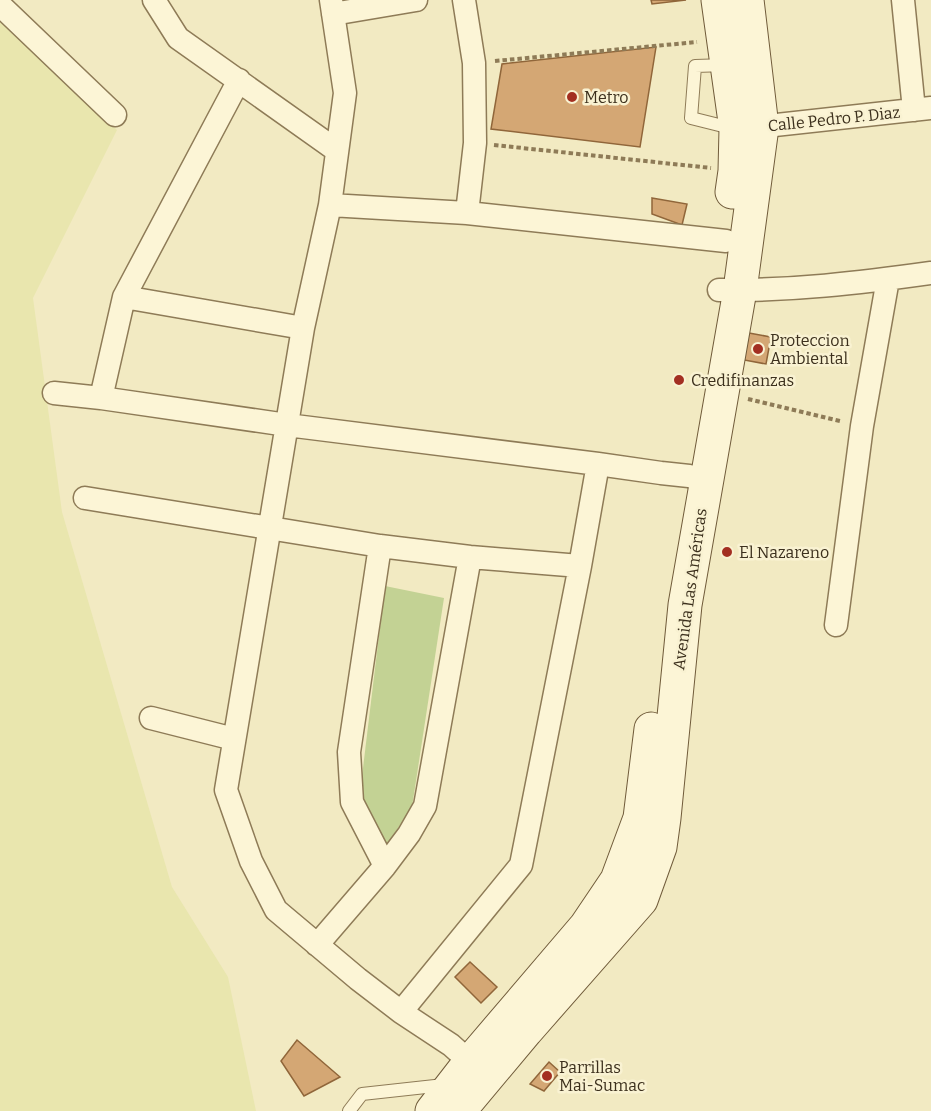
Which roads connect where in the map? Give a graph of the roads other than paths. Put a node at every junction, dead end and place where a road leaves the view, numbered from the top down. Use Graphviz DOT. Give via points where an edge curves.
graph roads {
  1 [pos="154,0"];
  2 [pos="416,0"];
  3 [pos="464,0"];
  4 [pos="718,0"];
  5 [pos="747,0"];
  6 [pos="903,0"];
  7 [pos="0,5"];
  8 [pos="332,7"];
  9 [pos="726,52"];
  10 [pos="239,80"];
  11 [pos="922,109"];
  12 [pos="115,115"];
  13 [pos="749,128"];
  14 [pos="336,150"];
  15 [pos="330,205"];
  16 [pos="467,213"];
  17 [pos="726,241"];
  18 [pos="931,273"];
  19 [pos="888,279"];
  20 [pos="729,290"];
  21 [pos="124,297"];
  22 [pos="303,328"];
  23 [pos="54,393"];
  24 [pos="101,398"];
  25 [pos="287,425"];
  26 [pos="598,464"];
  27 [pos="698,478"];
  28 [pos="85,498"];
  29 [pos="270,528"];
  30 [pos="380,546"];
  31 [pos="470,556"];
  32 [pos="580,566"];
  33 [pos="836,625"];
  34 [pos="151,718"];
  35 [pos="234,739"];
  36 [pos="385,866"];
  37 [pos="317,945"];
  38 [pos="401,1012"];
  39 [pos="461,1086"];
  40 [pos="349,1111"];
  41 [pos="432,1111"];
  1 -- 10 [label="street" via="178,38"];
  2 -- 8 [label="street"];
  3 -- 16 [label="street" via="474,63 475,143"];
  4 -- 9 [label="main road, Avenida Las Américas"];
  5 -- 13 [label="main road, Avenida Las Américas"];
  6 -- 11 [label="street"];
  7 -- 12 [label="street"];
  8 -- 14 [label="street" via="345,93"];
  9 -- 13 [label="main road, Avenida Las Américas"];
  9 -- 13 [label="lane" via="695,66 691,118"];
  10 -- 14 [label="street"];
  10 -- 21 [label="street"];
  11 -- 13 [label="street, Calle Pedro P. Diaz"];
  13 -- 17 [label="main road, Avenida Las Américas" via="735,171"];
  13 -- 20 [label="main road, Avenida Las Américas"];
  14 -- 15 [label="street"];
  15 -- 16 [label="street"];
  15 -- 22 [label="street"];
  16 -- 17 [label="street"];
  17 -- 20 [label="main road, Avenida Las Américas"];
  18 -- 19 [label="street"];
  19 -- 20 [label="street" via="807,288"];
  19 -- 33 [label="street" via="862,426"];
  20 -- 27 [label="main road, Avenida Las Américas" via="721,393"];
  20 -- 27 [label="main road, Avenida Las Américas" via="692,449"];
  21 -- 22 [label="street"];
  21 -- 24 [label="street"];
  22 -- 25 [label="street"];
  23 -- 24 [label="street"];
  24 -- 25 [label="street"];
  25 -- 26 [label="street"];
  25 -- 29 [label="street"];
  26 -- 27 [label="street"];
  26 -- 32 [label="street"];
  27 -- 39 [label="main road, Avenida Las Américas" via="667,600 640,818 621,870 586,926"];
  27 -- 39 [label="main road, Avenida Las Américas" via="664,818 660,847 641,900 526,1031"];
  28 -- 29 [label="street"];
  29 -- 30 [label="street"];
  29 -- 35 [label="street"];
  30 -- 31 [label="street"];
  30 -- 36 [label="street" via="349,752 352,802"];
  31 -- 32 [label="street"];
  31 -- 36 [label="street" via="425,806"];
  32 -- 38 [label="street" via="521,865"];
  34 -- 35 [label="street"];
  35 -- 37 [label="street" via="226,790 251,861 276,910"];
  36 -- 37 [label="street"];
  37 -- 38 [label="street"];
  38 -- 39 [label="street" via="451,1045"];
  39 -- 40 [label="lane" via="362,1094"];
  39 -- 41 [label="main road, Avenida Las Américas"];
}
